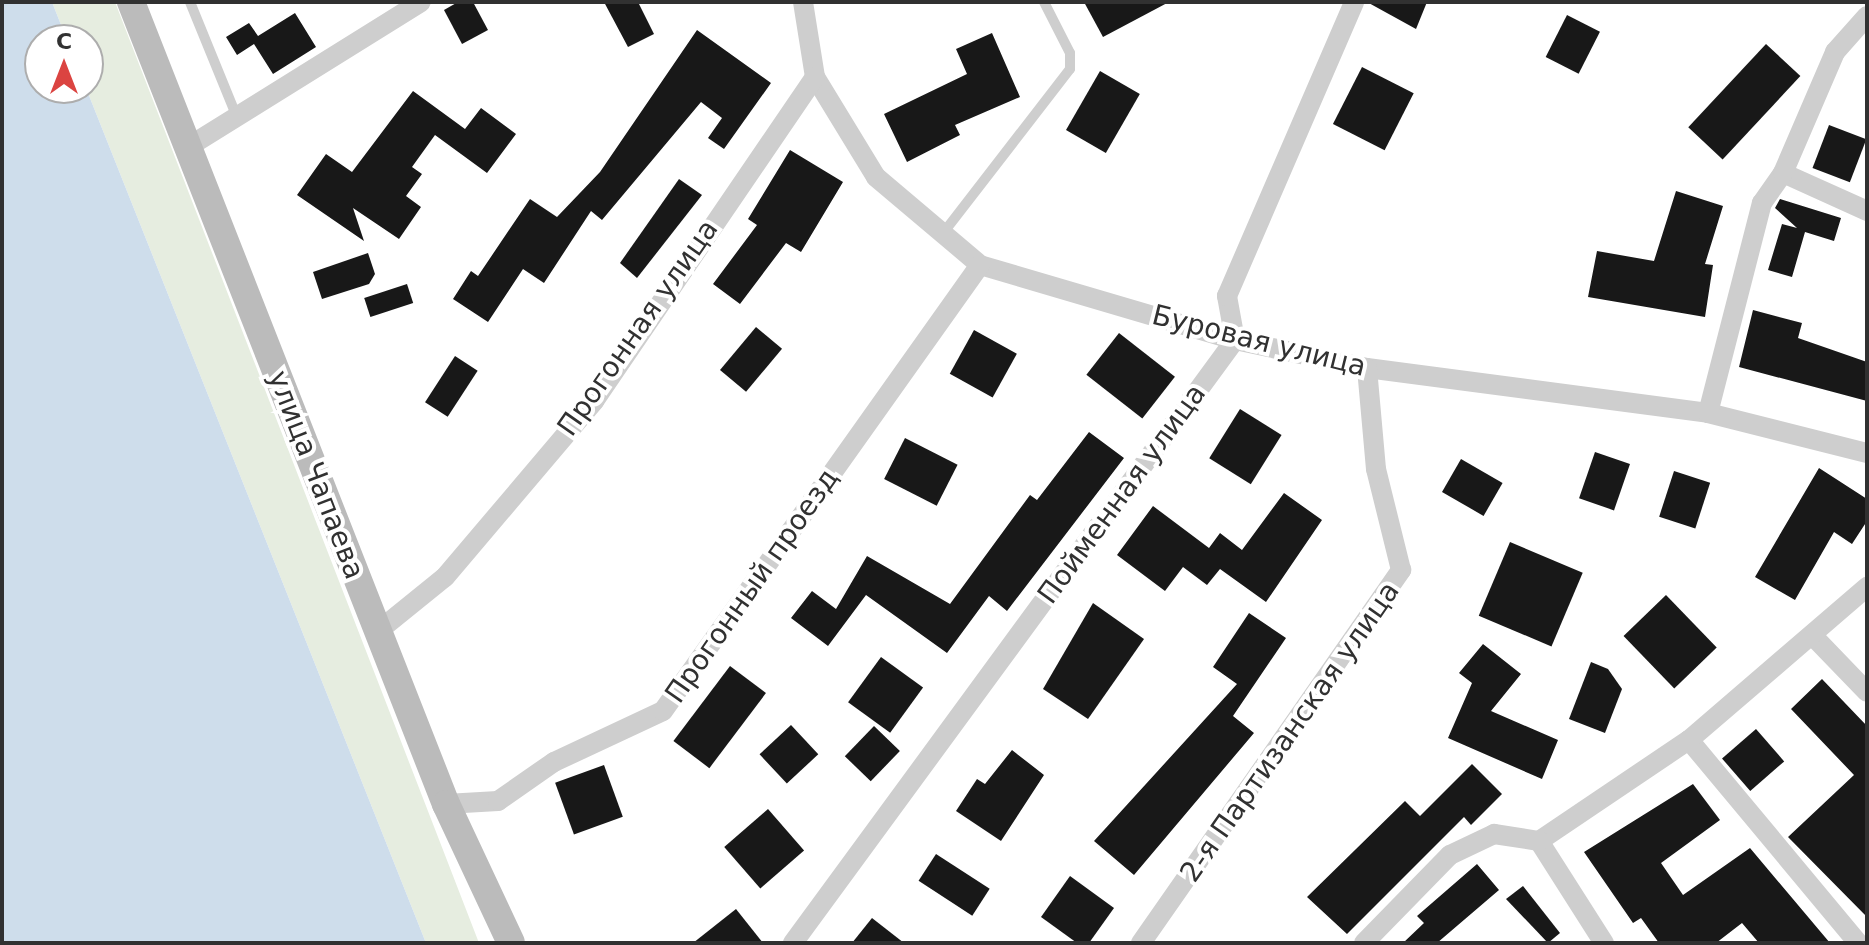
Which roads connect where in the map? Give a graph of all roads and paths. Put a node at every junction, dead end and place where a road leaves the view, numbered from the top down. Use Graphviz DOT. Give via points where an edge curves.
graph roads {
  1 [pos="131,2"];
  2 [pos="190,2"];
  3 [pos="421,2"];
  4 [pos="803,2"];
  5 [pos="1044,2"];
  6 [pos="1354,2"];
  7 [pos="1867,16"];
  8 [pos="815,77"];
  9 [pos="237,117"];
  10 [pos="188,147"];
  11 [pos="1783,173"];
  12 [pos="1867,211"];
  13 [pos="944,232"];
  14 [pos="980,265"];
  15 [pos="1235,340"];
  16 [pos="1367,368"];
  17 [pos="1708,413"];
  18 [pos="1867,453"];
  19 [pos="1867,587"];
  20 [pos="377,632"];
  21 [pos="1812,635"];
  22 [pos="1867,692"];
  23 [pos="1689,740"];
  24 [pos="446,804"];
  25 [pos="1539,841"];
  26 [pos="511,943"];
  27 [pos="793,943"];
  28 [pos="1141,943"];
  29 [pos="1364,943"];
  30 [pos="1604,943"];
  31 [pos="1858,943"];
  1 -- 10 [label="street, улица Чапаева"];
  2 -- 9 [label="lane"];
  3 -- 9 [label="street"];
  4 -- 8 [label="street, Буровая улица"];
  5 -- 13 [label="lane" via="1070,53 1070,69"];
  6 -- 15 [label="street" via="1227,296"];
  7 -- 11 [label="street" via="1835,52"];
  8 -- 13 [label="street, Буровая улица" via="876,177"];
  8 -- 20 [label="street, Прогонная улица" via="594,401 445,577"];
  9 -- 10 [label="street"];
  10 -- 20 [label="street, улица Чапаева"];
  11 -- 12 [label="street"];
  11 -- 17 [label="street" via="1762,203"];
  13 -- 14 [label="street, Буровая улица"];
  14 -- 15 [label="street, Буровая улица"];
  14 -- 24 [label="street, Прогонный проезд" via="663,711 554,762 498,801"];
  15 -- 16 [label="street, Буровая улица"];
  15 -- 27 [label="street, Пойменная улица"];
  16 -- 17 [label="street, Буровая улица"];
  16 -- 28 [label="street, 2-я Партизанская улица" via="1376,469 1401,570"];
  17 -- 18 [label="street, Буровая улица"];
  19 -- 21 [label="street"];
  20 -- 24 [label="street, улица Чапаева"];
  21 -- 22 [label="street"];
  21 -- 23 [label="street"];
  23 -- 25 [label="street"];
  23 -- 31 [label="street"];
  24 -- 26 [label="street, улица Чапаева"];
  25 -- 29 [label="street" via="1494,834 1450,855"];
  25 -- 30 [label="street"];
}
